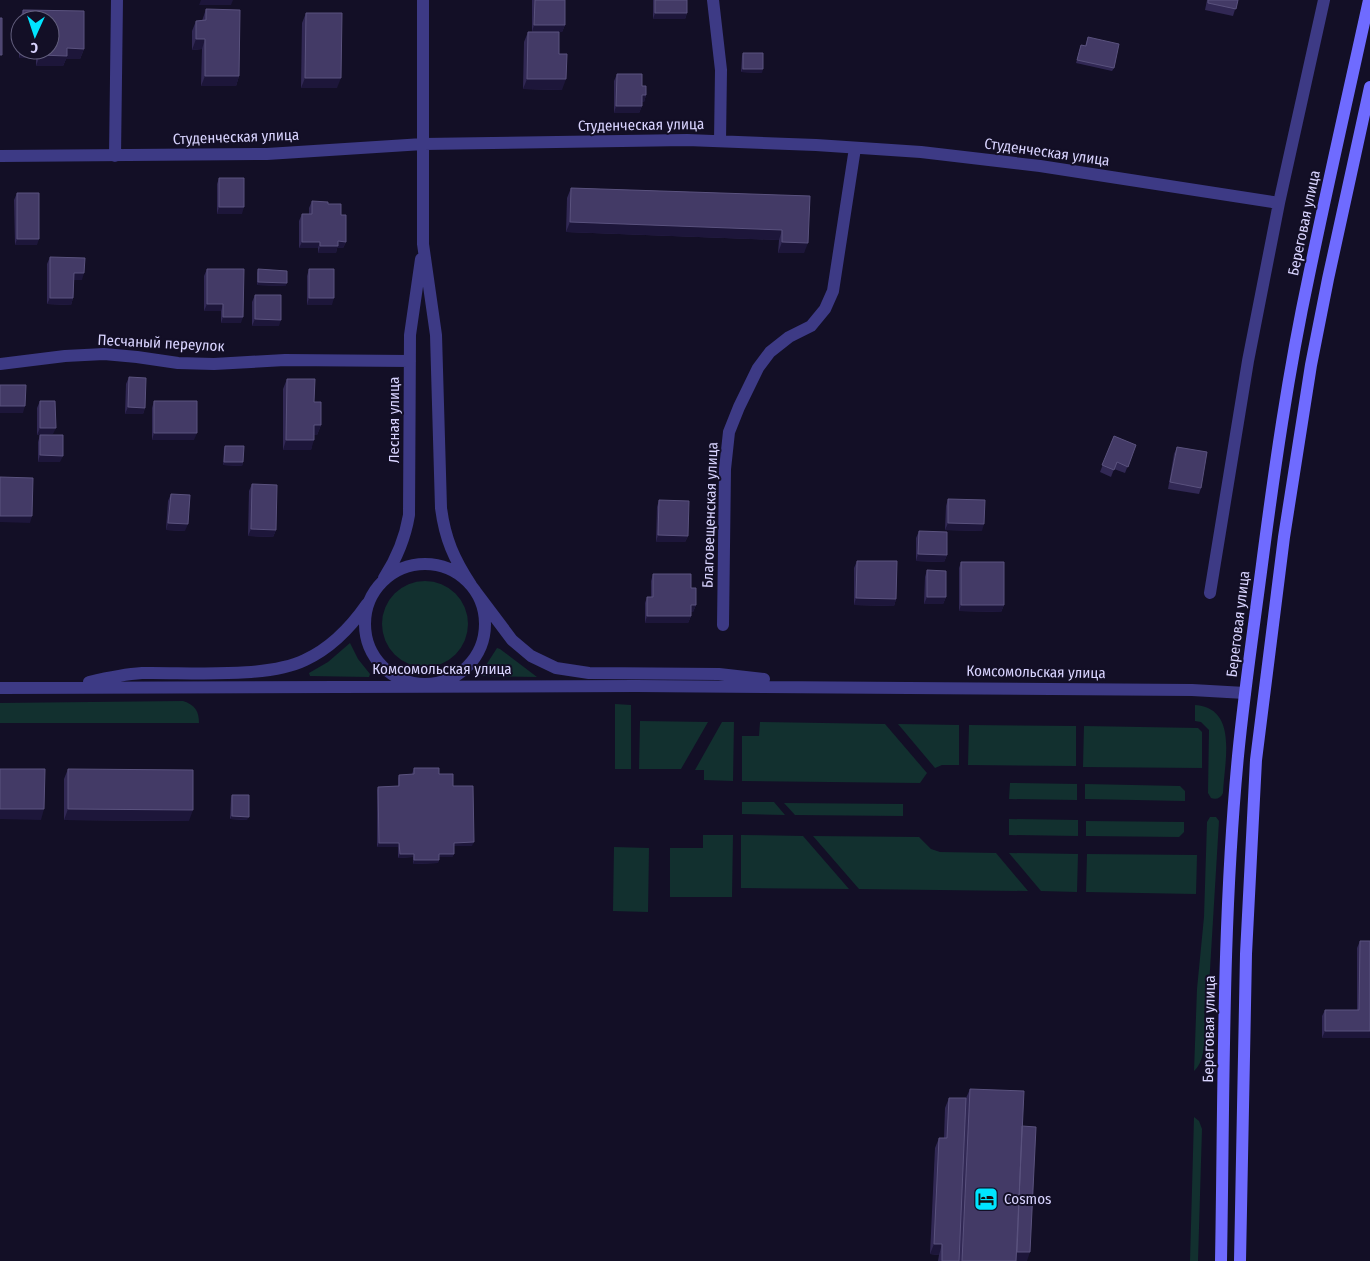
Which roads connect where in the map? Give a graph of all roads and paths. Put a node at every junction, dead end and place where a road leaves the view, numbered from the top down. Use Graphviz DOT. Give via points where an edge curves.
graph roads {
  1 [pos="117,0"];
  2 [pos="423,0"];
  3 [pos="714,0"];
  4 [pos="1324,0"];
  5 [pos="1369,0"];
  6 [pos="1370,87"];
  7 [pos="720,141"];
  8 [pos="424,144"];
  9 [pos="855,148"];
  10 [pos="0,156"];
  11 [pos="115,156"];
  12 [pos="1279,203"];
  13 [pos="423,244"];
  14 [pos="410,361"];
  15 [pos="0,364"];
  16 [pos="473,588"];
  17 [pos="376,591"];
  18 [pos="1210,593"];
  19 [pos="723,624"];
  20 [pos="427,684"];
  21 [pos="403,686"];
  22 [pos="450,686"];
  23 [pos="826,686"];
  24 [pos="0,688"];
  25 [pos="57,688"];
  26 [pos="1245,693"];
  27 [pos="1263,695"];
  28 [pos="1221,1261"];
  29 [pos="1240,1261"];
  1 -- 11 [label="street"];
  2 -- 8 [label="street, Лесная улица"];
  3 -- 7 [label="street" via="721,70"];
  4 -- 12 [label="street"];
  5 -- 26 [label="main road, Береговая улица" via="1308,276 1293,359"];
  6 -- 27 [label="main road" via="1310,374"];
  7 -- 8 [label="street, Студенческая улица"];
  7 -- 9 [label="street, Студенческая улица"];
  8 -- 11 [label="street, Студенческая улица" via="267,154"];
  8 -- 13 [label="street, Лесная улица"];
  9 -- 12 [label="street, Студенческая улица" via="1040,166"];
  9 -- 19 [label="street, Благовещенская улица" via="833,291 825,309 811,326 770,352 758,368 729,432 725,469"];
  10 -- 11 [label="street, Студенческая улица"];
  12 -- 18 [label="street" via="1248,361"];
  13 -- 14 [label="street, Лесная улица" via="410,335"];
  13 -- 16 [label="street, Лесная улица" via="436,335 442,521 456,562"];
  14 -- 15 [label="street, Песчаный переулок" via="284,360 196,364 104,354"];
  14 -- 17 [label="street, Лесная улица" via="407,526 398,554"];
  16 -- 17 [label="street" via="448,569 421,565 398,571"];
  16 -- 20 [label="street" via="485,622 484,638 478,653 460,674"];
  16 -- 23 [label="street, Комсомольская улица" via="512,640 531,656 556,668 589,672 719,674"];
  17 -- 20 [label="street" via="368,607 365,627 373,654 395,676"];
  17 -- 25 [label="street, Комсомольская улица" via="342,635 318,653 292,665 244,672 140,673"];
  20 -- 21 [label="street"];
  20 -- 22 [label="street"];
  21 -- 22 [label="street, Комсомольская улица"];
  21 -- 25 [label="street, Комсомольская улица"];
  22 -- 23 [label="street, Комсомольская улица"];
  23 -- 26 [label="street, Комсомольская улица"];
  24 -- 25 [label="street, Комсомольская улица"];
  26 -- 27 [label="main road"];
  26 -- 28 [label="main road, Береговая улица" via="1230,876"];
  27 -- 29 [label="main road" via="1248,886"];
}
